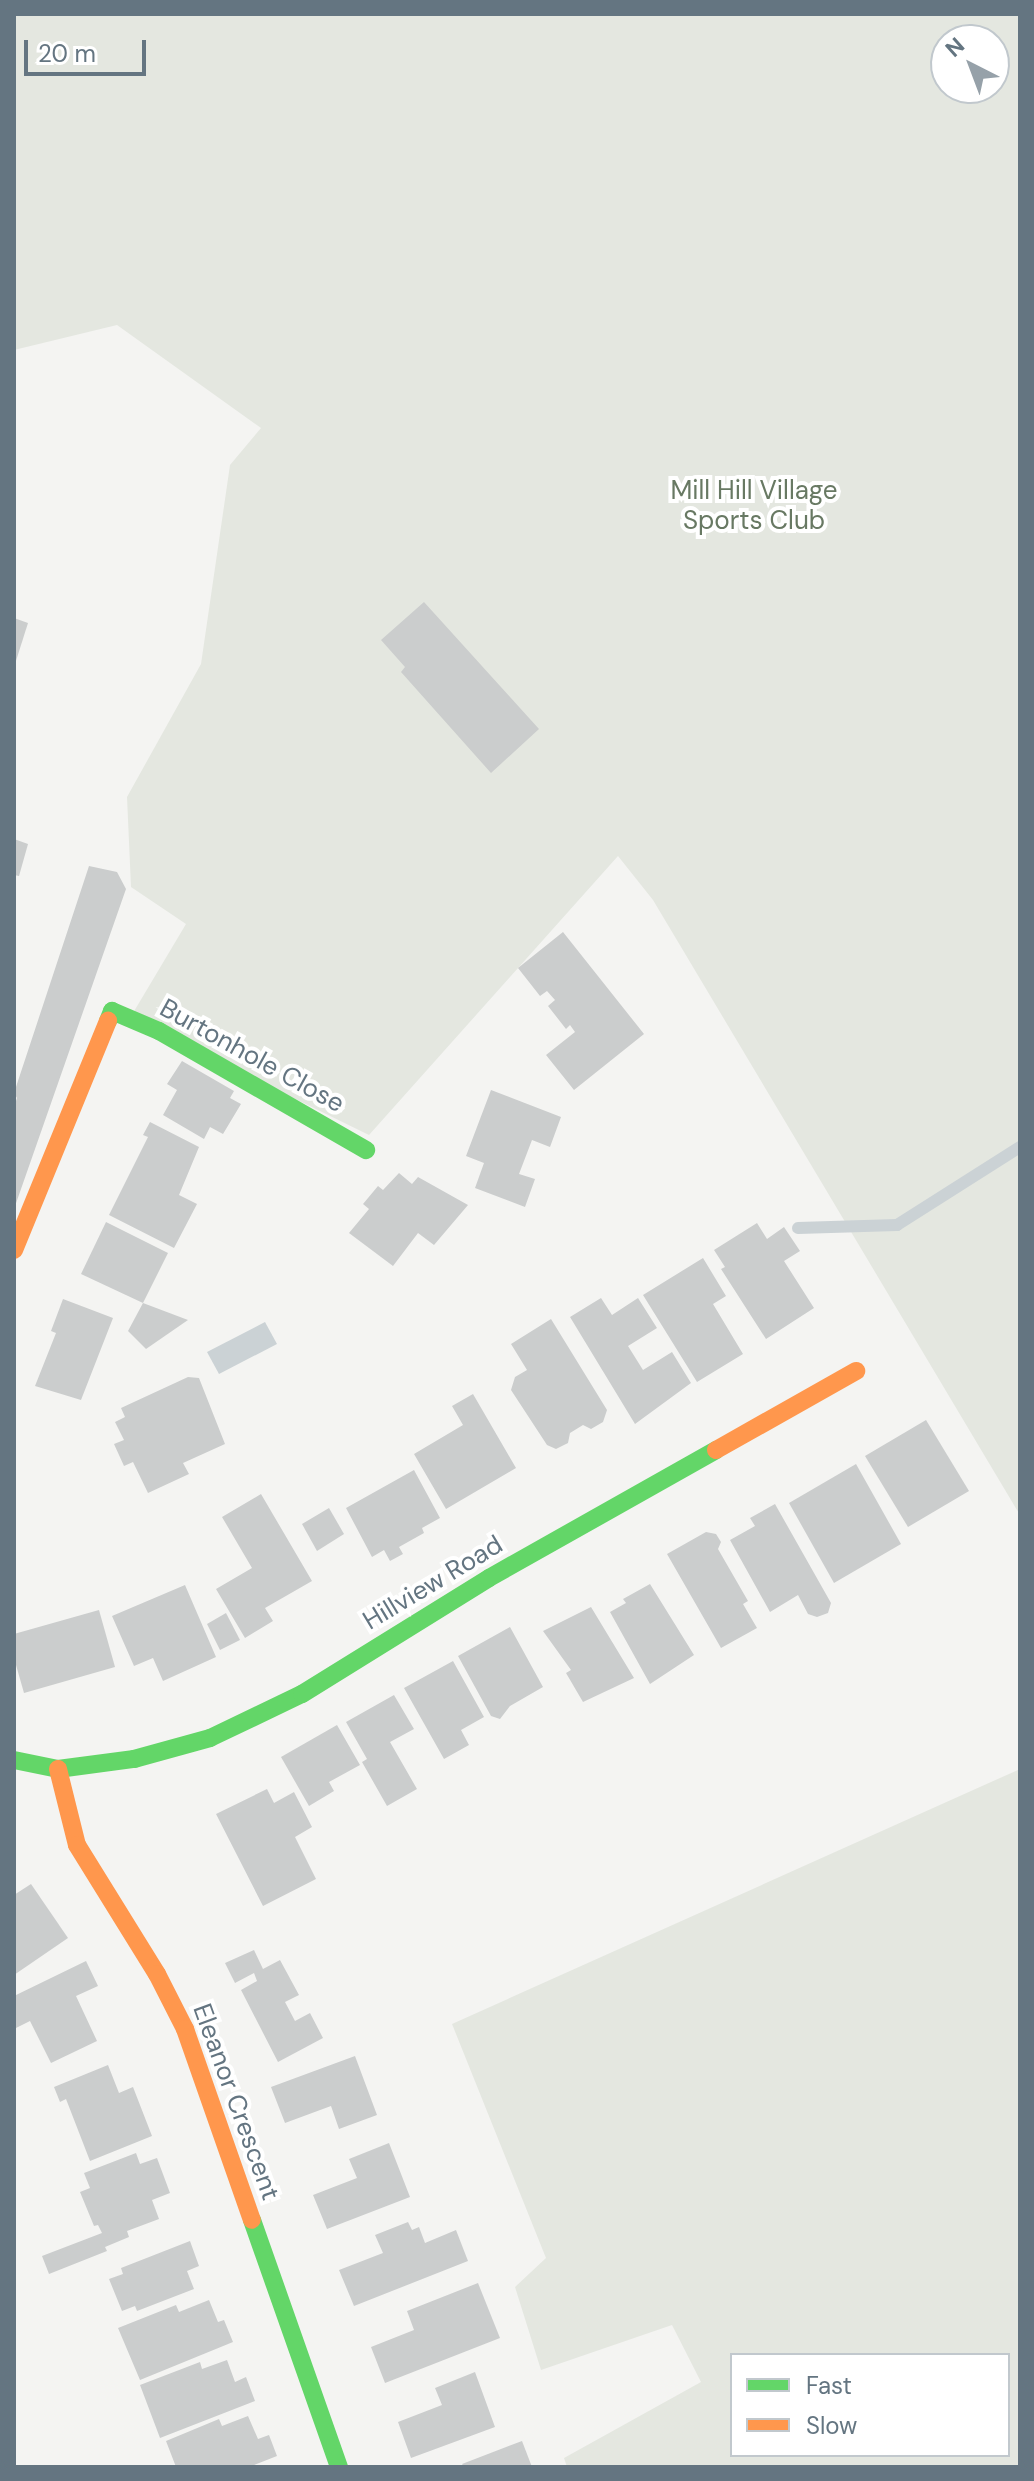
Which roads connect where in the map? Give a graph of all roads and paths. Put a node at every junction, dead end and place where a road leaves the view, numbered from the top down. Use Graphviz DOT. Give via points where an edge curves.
graph roads {
  1 [pos="366,1150"];
  2 [pos="14,1250"];
  3 [pos="856,1371"];
  4 [pos="14,1760"];
  5 [pos="58,1769"];
  6 [pos="339,2467"];
  1 -- 2 [label="street, Burtonhole Close" via="159,1031 112,1011"];
  3 -- 5 [label="street, Hillview Road" via="489,1578 302,1694 210,1738 134,1759"];
  4 -- 5 [label="street, Hillview Road"];
  5 -- 6 [label="street, Eleanor Crescent" via="77,1845 185,2029"];
}
